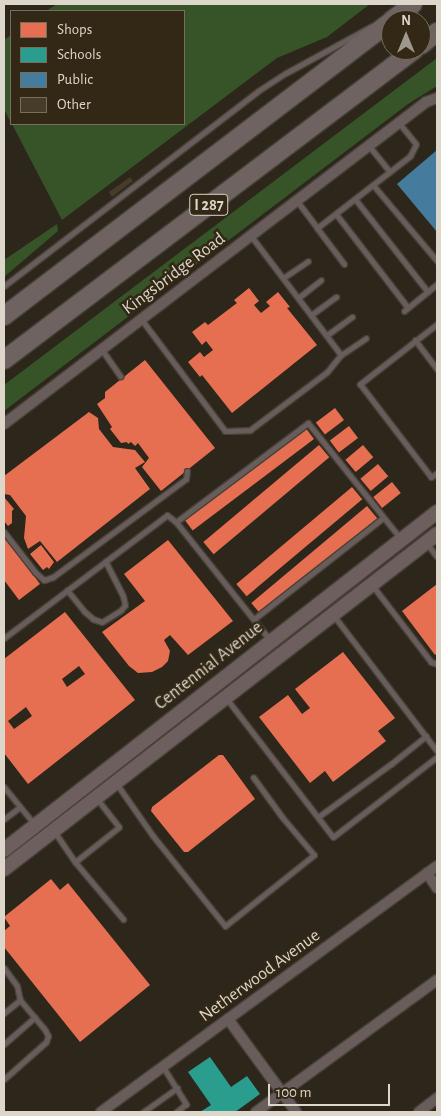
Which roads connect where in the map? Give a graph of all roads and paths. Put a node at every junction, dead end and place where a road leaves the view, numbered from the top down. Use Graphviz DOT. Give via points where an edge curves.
graph roads {
  1 [pos="412,5"];
  2 [pos="381,28"];
  3 [pos="401,60"];
  4 [pos="437,98"];
  5 [pos="399,122"];
  6 [pos="369,145"];
  7 [pos="390,172"];
  8 [pos="373,185"];
  9 [pos="354,199"];
  10 [pos="297,200"];
  11 [pos="336,214"];
  12 [pos="317,228"];
  13 [pos="251,236"];
  14 [pos="308,260"];
  15 [pos="437,261"];
  16 [pos="344,264"];
  17 [pos="283,278"];
  18 [pos="322,280"];
  19 [pos="437,284"];
  20 [pos="4,286"];
  21 [pos="428,292"];
  22 [pos="336,297"];
  23 [pos="298,298"];
  24 [pos="311,315"];
  25 [pos="4,316"];
  26 [pos="352,318"];
  27 [pos="141,319"];
  28 [pos="437,324"];
  29 [pos="327,336"];
  30 [pos="366,338"];
  31 [pos="415,340"];
  32 [pos="102,350"];
  33 [pos="341,355"];
  34 [pos="4,360"];
  35 [pos="437,369"];
  36 [pos="120,376"];
  37 [pos="4,424"];
  38 [pos="187,470"];
  39 [pos="437,473"];
  40 [pos="437,512"];
  41 [pos="383,518"];
  42 [pos="176,522"];
  43 [pos="4,532"];
  44 [pos="437,534"];
  45 [pos="401,540"];
  46 [pos="426,543"];
  47 [pos="437,557"];
  48 [pos="105,561"];
  49 [pos="372,584"];
  50 [pos="68,590"];
  51 [pos="333,614"];
  52 [pos="254,619"];
  53 [pos="4,638"];
  54 [pos="271,642"];
  55 [pos="437,664"];
  56 [pos="226,697"];
  57 [pos="426,736"];
  58 [pos="437,751"];
  59 [pos="437,758"];
  60 [pos="252,777"];
  61 [pos="116,782"];
  62 [pos="4,787"];
  63 [pos="96,798"];
  64 [pos="20,807"];
  65 [pos="318,817"];
  66 [pos="4,819"];
  67 [pos="35,826"];
  68 [pos="54,831"];
  69 [pos="4,850"];
  70 [pos="75,862"];
  71 [pos="437,866"];
  72 [pos="4,869"];
  73 [pos="427,873"];
  74 [pos="437,888"];
  75 [pos="123,919"];
  76 [pos="4,968"];
  77 [pos="6,975"];
  78 [pos="437,980"];
  79 [pos="20,1000"];
  80 [pos="4,1013"];
  81 [pos="35,1017"];
  82 [pos="228,1019"];
  83 [pos="4,1044"];
  84 [pos="163,1067"];
  85 [pos="4,1079"];
  86 [pos="177,1088"];
  87 [pos="282,1093"];
  88 [pos="437,1098"];
  89 [pos="101,1112"];
  90 [pos="143,1112"];
  91 [pos="176,1112"];
  92 [pos="256,1112"];
  93 [pos="296,1112"];
  94 [pos="419,1112"];
  1 -- 20 [label="lane" via="294,68 258,91"];
  2 -- 25 [label="highway, I 287"];
  3 -- 34 [label="highway, I 287"];
  4 -- 5 [label="street, Kingsbridge Road"];
  5 -- 6 [label="street, Kingsbridge Road"];
  5 -- 7 [label="lane" via="416,144 410,156"];
  6 -- 7 [label="lane"];
  6 -- 10 [label="street, Kingsbridge Road"];
  7 -- 8 [label="lane"];
  8 -- 9 [label="lane"];
  8 -- 15 [label="lane"];
  9 -- 11 [label="lane"];
  9 -- 21 [label="lane"];
  10 -- 12 [label="lane"];
  10 -- 13 [label="street, Kingsbridge Road"];
  11 -- 12 [label="lane"];
  11 -- 21 [label="lane" via="406,310"];
  12 -- 16 [label="lane"];
  13 -- 17 [label="lane"];
  13 -- 27 [label="street, Kingsbridge Road"];
  14 -- 17 [label="lane"];
  17 -- 23 [label="lane"];
  18 -- 23 [label="lane"];
  19 -- 21 [label="lane"];
  22 -- 24 [label="lane"];
  23 -- 24 [label="lane"];
  24 -- 29 [label="lane"];
  26 -- 29 [label="lane"];
  27 -- 32 [label="street, Kingsbridge Road"];
  27 -- 33 [label="lane" via="225,431 250,430 327,372"];
  28 -- 31 [label="lane"];
  29 -- 33 [label="lane"];
  30 -- 33 [label="lane"];
  31 -- 35 [label="lane"];
  31 -- 39 [label="lane" via="360,384 431,478"];
  32 -- 36 [label="lane"];
  32 -- 37 [label="street, Kingsbridge Road"];
  38 -- 43 [label="lane" via="186,479 53,577 44,580 35,572"];
  40 -- 45 [label="main road, Centennial Avenue"];
  41 -- 42 [label="lane" via="308,423"];
  41 -- 45 [label="lane"];
  41 -- 52 [label="lane"];
  42 -- 48 [label="lane" via="167,515"];
  42 -- 52 [label="lane"];
  44 -- 46 [label="main road, Centennial Avenue"];
  45 -- 54 [label="main road, Centennial Avenue"];
  46 -- 47 [label="lane"];
  46 -- 49 [label="main road, Centennial Avenue"];
  48 -- 50 [label="lane"];
  48 -- 50 [label="lane" via="123,596 125,605 121,610 102,622 93,619"];
  49 -- 51 [label="main road, Centennial Avenue"];
  49 -- 55 [label="lane" via="431,662"];
  50 -- 53 [label="lane"];
  51 -- 56 [label="main road, Centennial Avenue"];
  51 -- 57 [label="lane"];
  52 -- 54 [label="lane"];
  54 -- 67 [label="main road, Centennial Avenue"];
  56 -- 61 [label="main road, Centennial Avenue"];
  56 -- 65 [label="lane"];
  57 -- 58 [label="lane"];
  57 -- 65 [label="lane"];
  59 -- 65 [label="lane" via="333,837"];
  60 -- 61 [label="lane" via="314,855 225,926 153,836"];
  61 -- 63 [label="main road, Centennial Avenue"];
  62 -- 64 [label="lane"];
  63 -- 68 [label="main road, Centennial Avenue"];
  63 -- 70 [label="lane" via="119,827"];
  64 -- 66 [label="lane"];
  64 -- 67 [label="lane"];
  67 -- 69 [label="main road, Centennial Avenue"];
  68 -- 70 [label="lane"];
  68 -- 72 [label="main road, Centennial Avenue"];
  70 -- 75 [label="lane"];
  71 -- 73 [label="street, Netherwood Avenue"];
  73 -- 74 [label="street"];
  73 -- 82 [label="street, Netherwood Avenue"];
  76 -- 77 [label="lane"];
  77 -- 79 [label="lane" via="17,986"];
  78 -- 87 [label="street"];
  79 -- 80 [label="lane"];
  79 -- 81 [label="lane"];
  81 -- 83 [label="lane"];
  81 -- 85 [label="lane" via="45,1030 46,1042"];
  82 -- 84 [label="street, Netherwood Avenue"];
  82 -- 87 [label="street"];
  84 -- 86 [label="lane"];
  84 -- 89 [label="street, Netherwood Avenue"];
  86 -- 90 [label="lane"];
  86 -- 91 [label="lane" via="186,1104"];
  87 -- 92 [label="street"];
  87 -- 93 [label="street"];
  88 -- 94 [label="street"];
}
